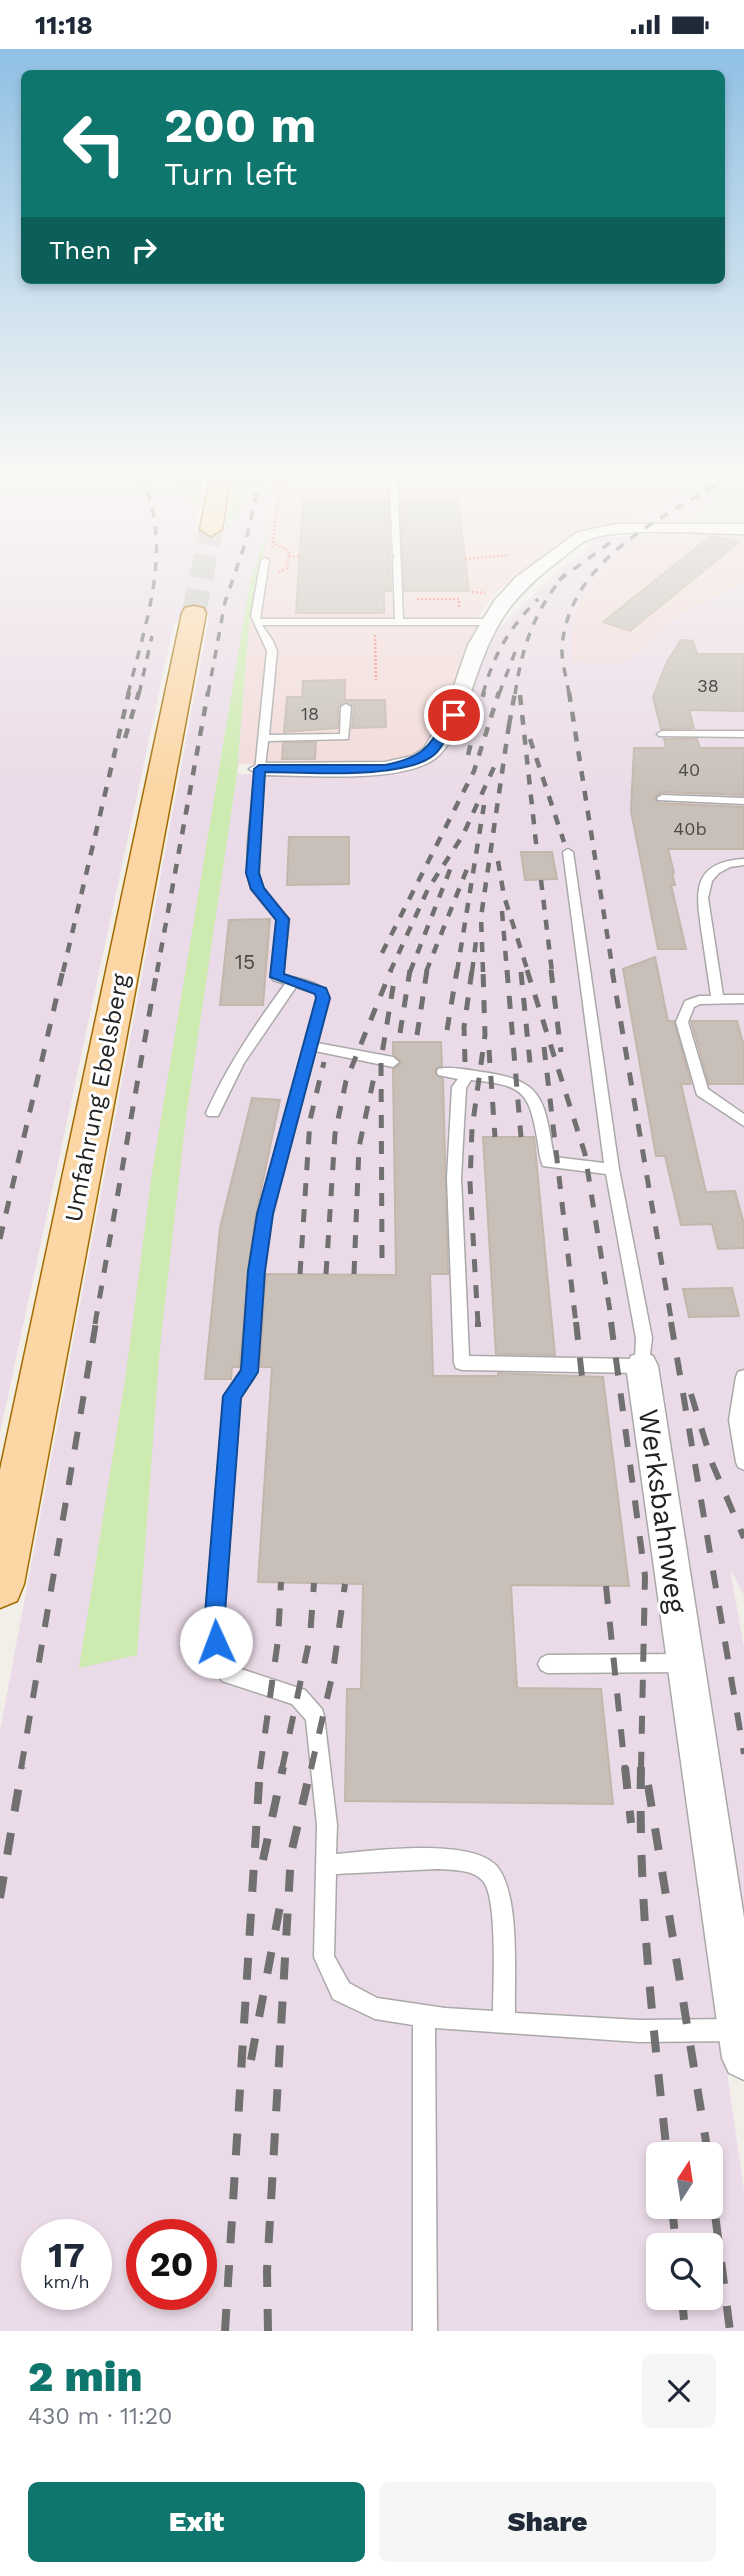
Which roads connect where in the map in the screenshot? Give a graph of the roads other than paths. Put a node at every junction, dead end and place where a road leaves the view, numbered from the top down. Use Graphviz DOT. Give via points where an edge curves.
graph roads {
  1 [pos="262,579"];
  2 [pos="398,579"];
  3 [pos="524,579"];
  4 [pos="194,613"];
  5 [pos="256,622"];
  6 [pos="399,622"];
  7 [pos="488,622"];
  8 [pos="346,707"];
  9 [pos="662,734"];
  10 [pos="744,734"];
  11 [pos="263,738"];
  12 [pos="259,769"];
  13 [pos="662,798"];
  14 [pos="744,801"];
  15 [pos="568,852"];
  16 [pos="744,862"];
  17 [pos="285,979"];
  18 [pos="717,998"];
  19 [pos="743,1001"];
  20 [pos="310,1046"];
  21 [pos="393,1062"];
  22 [pos="443,1072"];
  23 [pos="466,1077"];
  24 [pos="213,1113"];
  25 [pos="744,1120"];
  26 [pos="612,1169"];
  27 [pos="642,1366"];
  28 [pos="744,1377"];
  29 [pos="744,1462"];
  30 [pos="0,1584"];
  31 [pos="685,1663"];
  32 [pos="547,1664"];
  33 [pos="326,1865"];
  34 [pos="424,2015"];
  35 [pos="504,2022"];
  36 [pos="742,2044"];
  37 [pos="425,2331"];
  1 -- 5 [label="lane"];
  2 -- 6 [label="lane"];
  3 -- 7 [label="street"];
  4 -- 30 [label="main road, Umfahrung Ebelsberg"];
  5 -- 6 [label="lane"];
  5 -- 11 [label="lane" via="269,637 272,651"];
  6 -- 7 [label="lane"];
  7 -- 12 [label="street" via="442,738 419,760 385,768"];
  8 -- 11 [label="lane" via="345,737"];
  9 -- 10 [label="lane"];
  11 -- 12 [label="lane"];
  12 -- 17 [label="lane" via="253,873 257,889 283,919"];
  13 -- 14 [label="lane"];
  15 -- 26 [label="lane, Werksbahnweg"];
  16 -- 18 [label="lane" via="722,865 710,872 704,883 702,898"];
  17 -- 20 [label="lane" via="321,991"];
  17 -- 24 [label="lane" via="225,1081"];
  18 -- 19 [label="lane"];
  18 -- 25 [label="lane" via="689,1004 682,1022 702,1092"];
  20 -- 21 [label="lane"];
  20 -- 33 [label="lane" via="265,1214 249,1372 232,1396 214,1626 219,1658 229,1674 298,1697 315,1716 327,1825"];
  22 -- 23 [label="lane"];
  23 -- 26 [label="lane" via="497,1079 528,1090 536,1100 548,1162"];
  23 -- 27 [label="lane" via="459,1087 454,1178 463,1363"];
  26 -- 27 [label="lane, Werksbahnweg" via="645,1338"];
  27 -- 31 [label="street, Werksbahnweg"];
  28 -- 29 [label="lane" via="737,1420"];
  31 -- 32 [label="lane"];
  31 -- 36 [label="street, Werksbahnweg"];
  33 -- 34 [label="lane" via="324,1957 341,1991 375,2008"];
  33 -- 35 [label="lane" via="450,1859 472,1862 491,1873 501,1899"];
  34 -- 35 [label="lane"];
  34 -- 37 [label="lane"];
  35 -- 36 [label="lane"];
}
